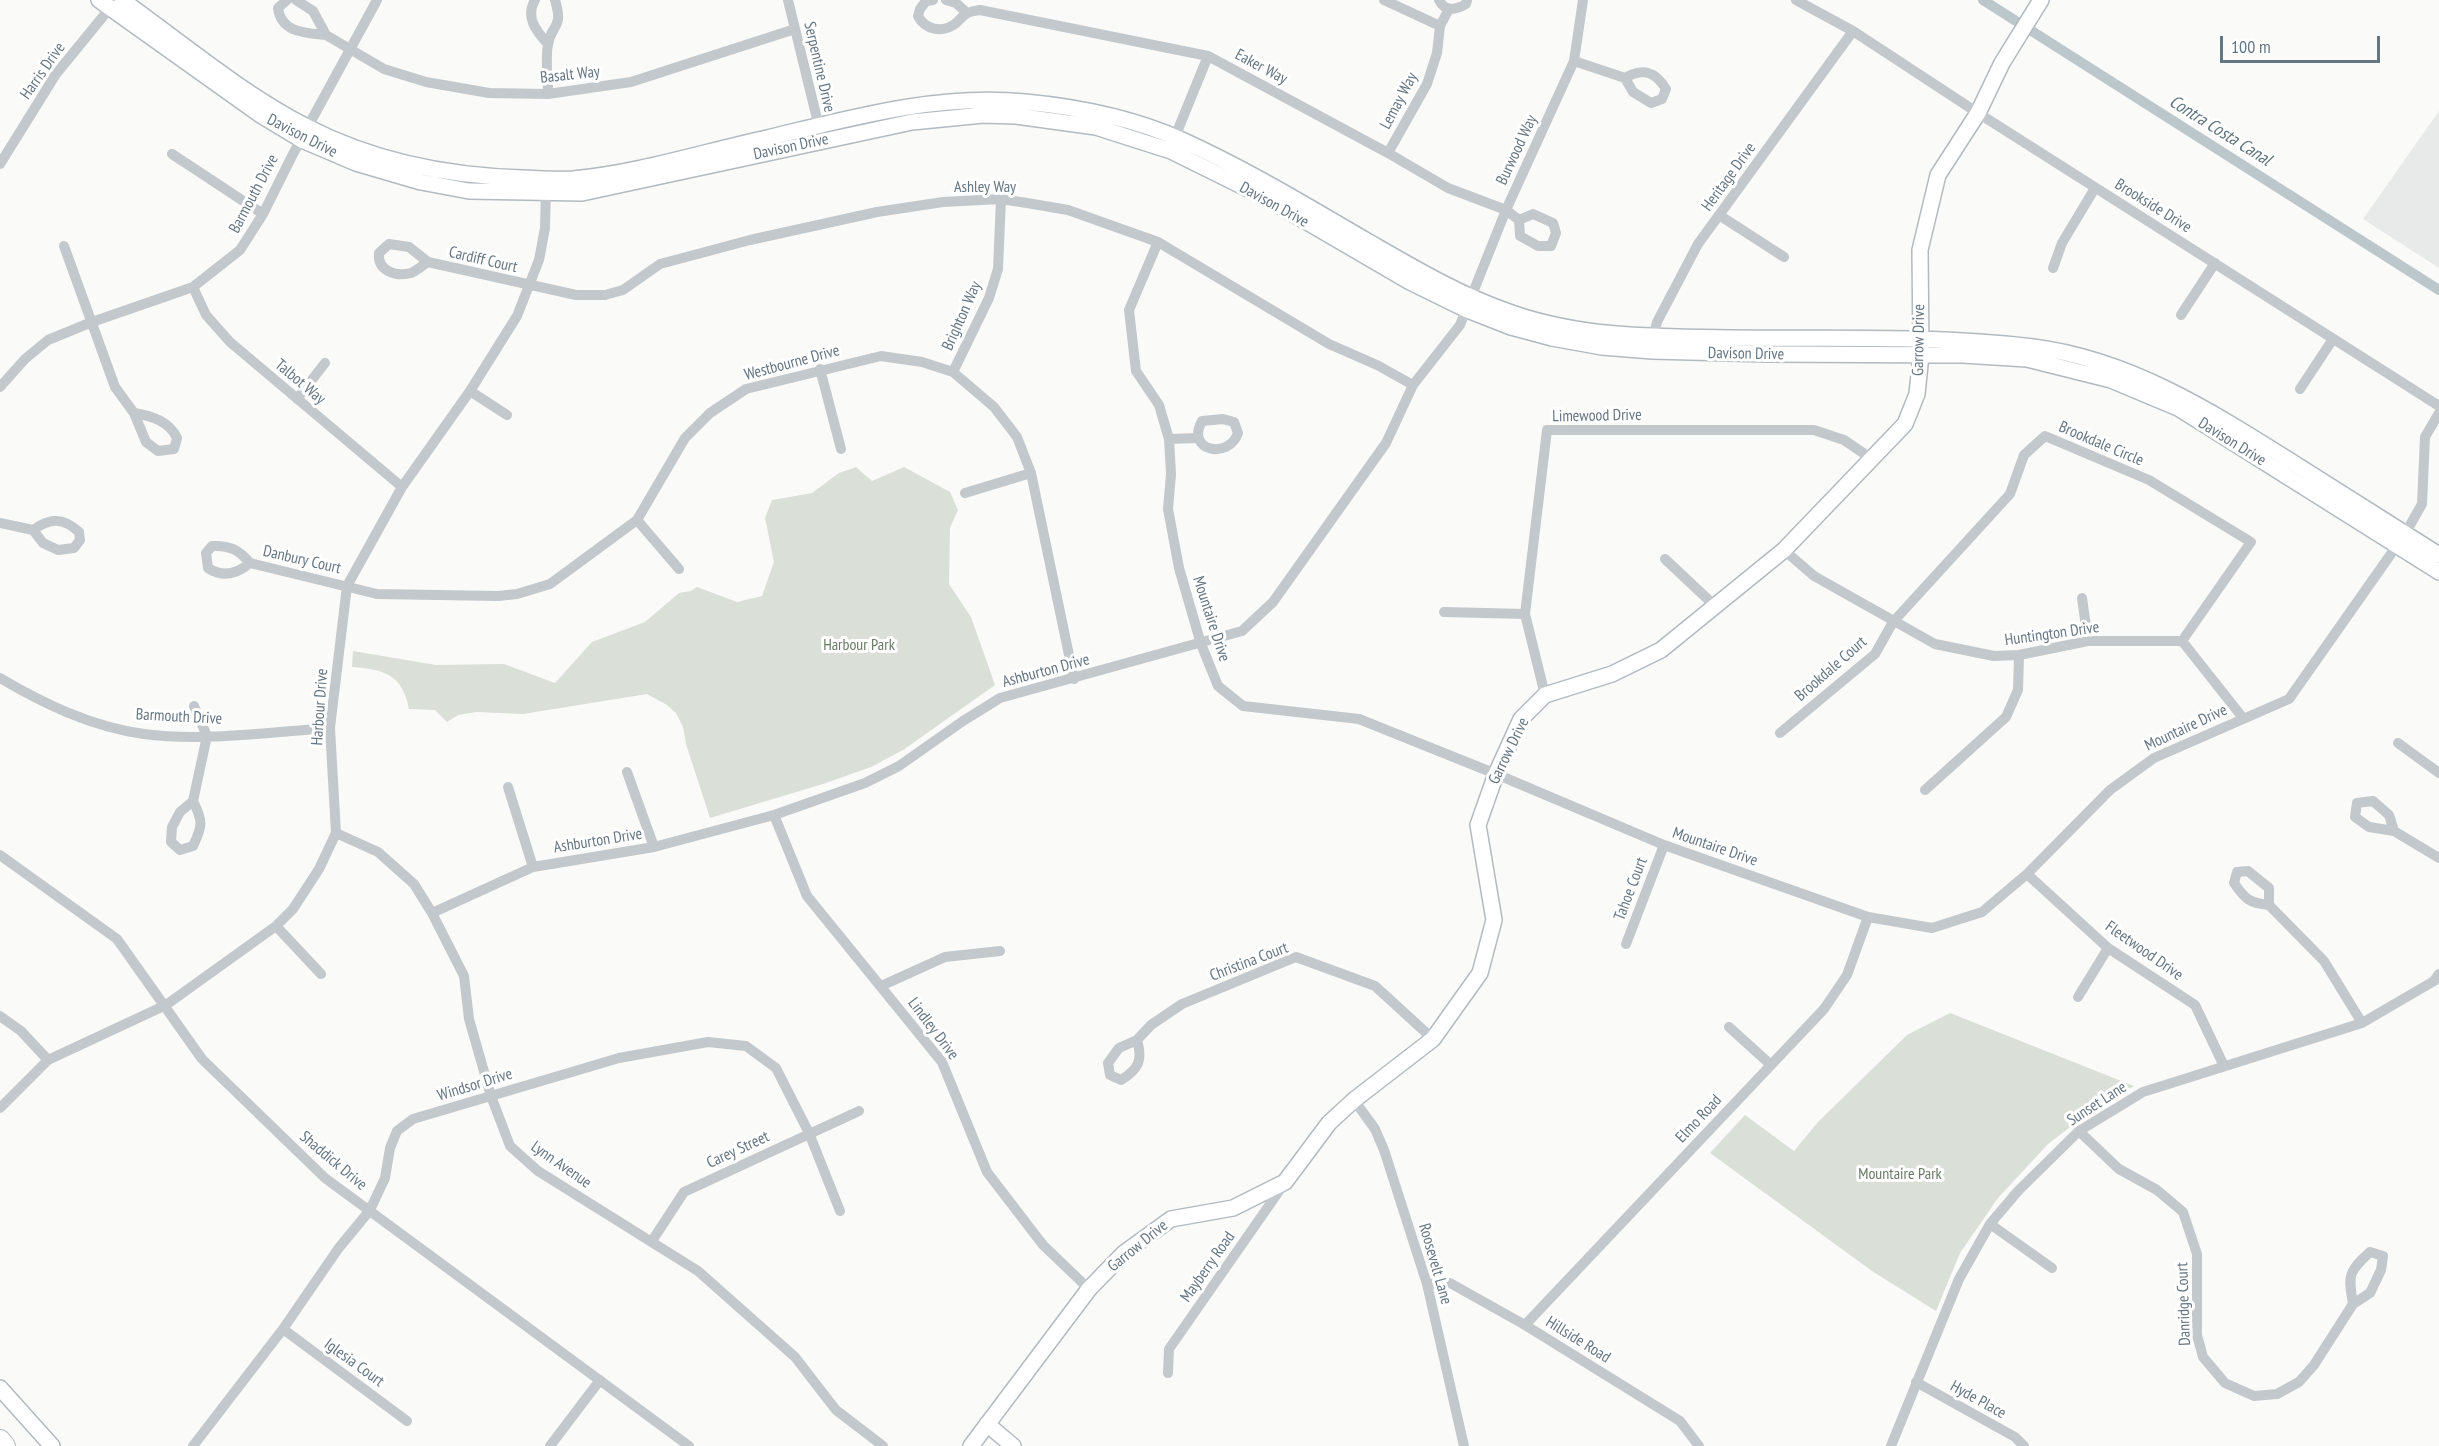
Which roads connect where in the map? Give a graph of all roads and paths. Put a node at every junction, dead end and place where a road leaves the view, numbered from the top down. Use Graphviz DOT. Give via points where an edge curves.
graph roads {
  1 [pos="287,0"];
  2 [pos="296,0"];
  3 [pos="377,0"];
  4 [pos="535,0"];
  5 [pos="555,0"];
  6 [pos="788,0"];
  7 [pos="933,0"];
  8 [pos="946,0"];
  9 [pos="1384,0"];
  10 [pos="1439,0"];
  11 [pos="1467,0"];
  12 [pos="1583,0"];
  13 [pos="1796,0"];
  14 [pos="112,2"];
  15 [pos="980,5"];
  16 [pos="2038,6"];
  17 [pos="1449,9"];
  18 [pos="967,13"];
  19 [pos="1440,26"];
  20 [pos="795,29"];
  21 [pos="1853,31"];
  22 [pos="326,34"];
  23 [pos="548,44"];
  24 [pos="349,50"];
  25 [pos="1208,56"];
  26 [pos="1575,61"];
  27 [pos="1625,78"];
  28 [pos="548,94"];
  29 [pos="1978,113"];
  30 [pos="821,133"];
  31 [pos="305,134"];
  32 [pos="1174,144"];
  33 [pos="1388,153"];
  34 [pos="172,154"];
  35 [pos="0,164"];
  36 [pos="546,186"];
  37 [pos="2096,188"];
  38 [pos="1001,199"];
  39 [pos="1506,210"];
  40 [pos="263,214"];
  41 [pos="1719,215"];
  42 [pos="1519,220"];
  43 [pos="1158,242"];
  44 [pos="64,246"];
  45 [pos="1784,257"];
  46 [pos="428,262"];
  47 [pos="2215,263"];
  48 [pos="2053,268"];
  49 [pos="530,286"];
  50 [pos="193,287"];
  51 [pos="1468,303"];
  52 [pos="2181,315"];
  53 [pos="93,322"];
  54 [pos="2333,339"];
  55 [pos="1652,344"];
  56 [pos="1921,347"];
  57 [pos="325,363"];
  58 [pos="820,369"];
  59 [pos="953,372"];
  60 [pos="1413,385"];
  61 [pos="0,387"];
  62 [pos="2300,389"];
  63 [pos="470,391"];
  64 [pos="297,399"];
  65 [pos="2439,406"];
  66 [pos="134,413"];
  67 [pos="2439,413"];
  68 [pos="507,415"];
  69 [pos="1197,438"];
  70 [pos="1169,439"];
  71 [pos="841,449"];
  72 [pos="1872,459"];
  73 [pos="1031,473"];
  74 [pos="402,488"];
  75 [pos="965,493"];
  76 [pos="637,520"];
  77 [pos="0,524"];
  78 [pos="33,530"];
  79 [pos="2402,540"];
  80 [pos="1784,550"];
  81 [pos="2439,555"];
  82 [pos="1665,560"];
  83 [pos="250,563"];
  84 [pos="679,570"];
  85 [pos="2439,572"];
  86 [pos="347,586"];
  87 [pos="2082,598"];
  88 [pos="1715,606"];
  89 [pos="1444,612"];
  90 [pos="1525,614"];
  91 [pos="1893,622"];
  92 [pos="2088,641"];
  93 [pos="2182,641"];
  94 [pos="1201,644"];
  95 [pos="2019,654"];
  96 [pos="0,678"];
  97 [pos="1074,679"];
  98 [pos="1545,695"];
  99 [pos="194,706"];
  100 [pos="2243,718"];
  101 [pos="330,728"];
  102 [pos="1780,733"];
  103 [pos="207,736"];
  104 [pos="2398,743"];
  105 [pos="627,772"];
  106 [pos="2439,773"];
  107 [pos="1496,774"];
  108 [pos="508,787"];
  109 [pos="1925,790"];
  110 [pos="193,801"];
  111 [pos="774,815"];
  112 [pos="2394,831"];
  113 [pos="336,833"];
  114 [pos="1664,845"];
  115 [pos="654,847"];
  116 [pos="0,855"];
  117 [pos="2439,858"];
  118 [pos="533,867"];
  119 [pos="2027,874"];
  120 [pos="2269,905"];
  121 [pos="432,914"];
  122 [pos="1868,917"];
  123 [pos="276,926"];
  124 [pos="1626,944"];
  125 [pos="2109,948"];
  126 [pos="1000,951"];
  127 [pos="321,974"];
  128 [pos="2437,980"];
  129 [pos="880,986"];
  130 [pos="2078,997"];
  131 [pos="166,1005"];
  132 [pos="0,1016"];
  133 [pos="2362,1023"];
  134 [pos="1729,1027"];
  135 [pos="1433,1039"];
  136 [pos="1137,1040"];
  137 [pos="48,1060"];
  138 [pos="1771,1065"];
  139 [pos="2224,1066"];
  140 [pos="491,1096"];
  141 [pos="1354,1100"];
  142 [pos="0,1108"];
  143 [pos="859,1111"];
  144 [pos="2079,1131"];
  145 [pos="809,1133"];
  146 [pos="1285,1182"];
  147 [pos="370,1210"];
  148 [pos="840,1211"];
  149 [pos="1990,1224"];
  150 [pos="652,1241"];
  151 [pos="2052,1268"];
  152 [pos="1427,1284"];
  153 [pos="1089,1289"];
  154 [pos="2353,1304"];
  155 [pos="1525,1324"];
  156 [pos="283,1329"];
  157 [pos="1168,1372"];
  158 [pos="600,1380"];
  159 [pos="1916,1382"];
  160 [pos="0,1388"];
  161 [pos="407,1421"];
  162 [pos="987,1424"];
  163 [pos="0,1440"];
  164 [pos="5,1446"];
  165 [pos="52,1446"];
  166 [pos="193,1446"];
  167 [pos="550,1446"];
  168 [pos="688,1446"];
  169 [pos="883,1446"];
  170 [pos="971,1446"];
  171 [pos="1012,1446"];
  172 [pos="1464,1446"];
  173 [pos="1699,1446"];
  174 [pos="1891,1446"];
  175 [pos="2025,1446"];
  1 -- 22 [label="street" via="278,8 286,25 296,32"];
  2 -- 22 [label="street" via="313,11"];
  3 -- 24 [label="street, Barmouth Drive"];
  4 -- 23 [label="street" via="531,19"];
  5 -- 23 [label="street" via="558,25"];
  6 -- 20 [label="street, Serpentine Drive"];
  7 -- 18 [label="street" via="926,1 918,16 931,28 955,24"];
  8 -- 18 [label="street"];
  9 -- 19 [label="street"];
  10 -- 17 [label="street"];
  11 -- 17 [label="street" via="1458,9"];
  12 -- 26 [label="street, Burwood Way"];
  13 -- 21 [label="street, Brookside Drive"];
  14 -- 31 [label="main road, Davison Drive" via="259,114"];
  14 -- 35 [label="street, Harris Drive" via="56,74"];
  15 -- 18 [label="street"];
  15 -- 25 [label="street, Eaker Way"];
  16 -- 29 [label="main road, Garrow Drive" via="2001,63"];
  17 -- 19 [label="street"];
  19 -- 33 [label="street, Lemay Way" via="1427,84"];
  20 -- 28 [label="street, Basalt Way" via="631,82"];
  20 -- 30 [label="street, Serpentine Drive"];
  21 -- 29 [label="street, Brookside Drive"];
  21 -- 41 [label="street, Heritage Drive"];
  22 -- 24 [label="street, Basalt Way"];
  23 -- 28 [label="street"];
  24 -- 28 [label="street, Basalt Way" via="384,69 426,82 489,93"];
  24 -- 31 [label="street, Barmouth Drive"];
  25 -- 32 [label="street"];
  25 -- 33 [label="street, Eaker Way"];
  26 -- 27 [label="street"];
  26 -- 39 [label="street, Burwood Way"];
  29 -- 37 [label="street, Brookside Drive"];
  29 -- 56 [label="main road, Garrow Drive" via="1938,175 1920,250"];
  30 -- 32 [label="main road, Davison Drive" via="932,104 1022,101 1105,113"];
  30 -- 36 [label="main road, Davison Drive"];
  31 -- 36 [label="main road, Davison Drive" via="428,170"];
  31 -- 40 [label="street, Barmouth Drive"];
  32 -- 51 [label="main road, Davison Drive" via="1268,184"];
  33 -- 39 [label="street, Eaker Way" via="1448,188"];
  34 -- 40 [label="street"];
  36 -- 49 [label="street, Harbour Drive" via="545,228"];
  37 -- 47 [label="street, Brookside Drive"];
  37 -- 48 [label="street" via="2062,243"];
  38 -- 43 [label="street, Ashley Way" via="1068,210"];
  38 -- 49 [label="street, Ashley Way" via="888,210 740,242 660,264 623,290 605,295 576,295"];
  38 -- 59 [label="street, Brighton Way" via="998,269"];
  39 -- 42 [label="street, Eaker Way"];
  39 -- 51 [label="street, Burwood Way"];
  40 -- 50 [label="street, Barmouth Drive" via="240,250"];
  41 -- 45 [label="street"];
  41 -- 55 [label="street, Heritage Drive" via="1698,244 1656,322"];
  43 -- 60 [label="street, Ashley Way" via="1329,344"];
  43 -- 70 [label="street, Mountaire Drive" via="1130,310 1136,371 1159,405"];
  44 -- 53 [label="street"];
  46 -- 49 [label="street, Cardiff Court"];
  47 -- 52 [label="street"];
  47 -- 54 [label="street, Brookside Drive"];
  49 -- 63 [label="street, Harbour Drive" via="505,337"];
  50 -- 53 [label="street, Barmouth Drive"];
  50 -- 64 [label="street, Talbot Way" via="206,315 230,342"];
  51 -- 55 [label="main road, Davison Drive"];
  51 -- 60 [label="street, Ashburton Drive" via="1460,325"];
  53 -- 61 [label="street, Barmouth Drive" via="48,340"];
  53 -- 66 [label="street" via="115,387"];
  54 -- 62 [label="street"];
  54 -- 65 [label="street, Brookside Drive"];
  55 -- 56 [label="main road, Davison Drive"];
  56 -- 72 [label="main road, Garrow Drive" via="1917,394 1905,424"];
  56 -- 79 [label="main road, Davison Drive" via="2027,359 2110,380 2152,396"];
  57 -- 64 [label="street"];
  58 -- 59 [label="street, Westbourne Drive" via="881,356 922,362"];
  58 -- 71 [label="street"];
  58 -- 76 [label="street, Westbourne Drive" via="746,389 710,413 685,438"];
  59 -- 73 [label="street, Westbourne Drive" via="994,407 1017,437"];
  60 -- 94 [label="street, Ashburton Drive" via="1386,443 1273,602 1242,631"];
  63 -- 68 [label="street"];
  63 -- 74 [label="street, Harbour Drive"];
  64 -- 74 [label="street, Talbot Way"];
  67 -- 79 [label="street, Mountaire Drive" via="2425,437 2422,504"];
  69 -- 70 [label="street"];
  70 -- 94 [label="street, Mountaire Drive" via="1167,509"];
  72 -- 80 [label="main road, Garrow Drive"];
  72 -- 90 [label="street, Limewood Drive" via="1845,440 1814,430 1547,430"];
  73 -- 75 [label="street"];
  73 -- 97 [label="street, Westbourne Drive"];
  74 -- 86 [label="street, Harbour Drive"];
  76 -- 84 [label="street"];
  76 -- 86 [label="street, Westbourne Drive" via="550,584 517,594 377,594"];
  77 -- 78 [label="street"];
  79 -- 81 [label="main road, Davison Drive"];
  79 -- 85 [label="main road, Davison Drive"];
  79 -- 100 [label="street, Mountaire Drive" via="2289,699"];
  80 -- 88 [label="main road, Garrow Drive"];
  80 -- 91 [label="street, Huntington Drive" via="1814,576"];
  82 -- 88 [label="street"];
  83 -- 86 [label="street, Danbury Court"];
  86 -- 101 [label="street, Harbour Drive"];
  87 -- 92 [label="street"];
  88 -- 98 [label="main road, Garrow Drive" via="1661,650 1612,674"];
  89 -- 90 [label="street"];
  90 -- 98 [label="street, Limewood Drive"];
  91 -- 93 [label="street, Brookdale Circle" via="2010,494 2024,456 2045,436 2149,480 2251,542"];
  91 -- 95 [label="street, Huntington Drive" via="1935,644 1994,656"];
  91 -- 102 [label="street, Brookdale Court" via="1875,654"];
  92 -- 93 [label="street, Huntington Drive"];
  92 -- 95 [label="street, Huntington Drive"];
  93 -- 100 [label="street"];
  94 -- 97 [label="street, Ashburton Drive"];
  94 -- 107 [label="street, Mountaire Drive" via="1218,686 1242,706 1359,719"];
  95 -- 109 [label="street" via="2018,690 2006,717"];
  96 -- 103 [label="street, Barmouth Drive" via="41,702 88,720 144,734"];
  97 -- 111 [label="street, Ashburton Drive" via="1000,699 899,766 865,783"];
  98 -- 107 [label="main road, Garrow Drive" via="1521,719"];
  99 -- 103 [label="street"];
  100 -- 119 [label="street, Mountaire Drive" via="2145,764 2110,790"];
  101 -- 103 [label="street, Barmouth Drive"];
  101 -- 113 [label="street, Harbour Drive"];
  103 -- 110 [label="street"];
  104 -- 106 [label="street"];
  105 -- 115 [label="street"];
  107 -- 114 [label="street, Mountaire Drive"];
  107 -- 135 [label="main road, Garrow Drive" via="1478,825 1494,920 1480,973"];
  108 -- 118 [label="street"];
  111 -- 115 [label="street, Ashburton Drive"];
  111 -- 129 [label="street, Lindley Drive" via="807,896"];
  112 -- 117 [label="street"];
  113 -- 121 [label="street, Lynn Avenue" via="378,852 414,884"];
  113 -- 123 [label="street, Harbour Drive" via="313,879"];
  114 -- 122 [label="street, Mountaire Drive"];
  114 -- 124 [label="street, Tahoe Court"];
  115 -- 118 [label="street, Ashburton Drive"];
  116 -- 131 [label="street, Shaddick Drive" via="117,939"];
  118 -- 121 [label="street, Ashburton Drive"];
  119 -- 122 [label="street, Mountaire Drive" via="1982,912 1932,928"];
  119 -- 125 [label="street, Fleetwood Drive"];
  120 -- 133 [label="street" via="2324,961"];
  121 -- 140 [label="street, Lynn Avenue" via="464,976 469,1019"];
  122 -- 138 [label="street, Elmo Road" via="1847,975 1824,1009"];
  123 -- 127 [label="street"];
  123 -- 131 [label="street, Harbour Drive"];
  125 -- 130 [label="street"];
  125 -- 139 [label="street, Fleetwood Drive" via="2194,1005"];
  126 -- 129 [label="street" via="945,957"];
  128 -- 133 [label="street, Sunset Lane"];
  129 -- 153 [label="street, Lindley Drive" via="942,1062 987,1172 1042,1245"];
  131 -- 137 [label="street, Harbour Drive"];
  131 -- 147 [label="street, Shaddick Drive" via="202,1059 325,1178"];
  132 -- 137 [label="street" via="21,1031"];
  133 -- 139 [label="street, Sunset Lane"];
  134 -- 138 [label="street"];
  135 -- 136 [label="street, Christina Court" via="1375,986 1296,957 1182,1004"];
  135 -- 141 [label="main road, Garrow Drive"];
  137 -- 142 [label="street, Harbour Drive"];
  138 -- 155 [label="street, Elmo Road"];
  139 -- 144 [label="street, Sunset Lane" via="2143,1092"];
  140 -- 145 [label="street, Windsor Drive" via="620,1058 708,1042 746,1046 776,1068"];
  140 -- 147 [label="street, Windsor Drive" via="413,1119 397,1131 385,1178"];
  140 -- 150 [label="street, Lynn Avenue" via="510,1146 538,1171"];
  141 -- 146 [label="main road, Garrow Drive" via="1329,1124"];
  141 -- 152 [label="street, Roosevelt Lane" via="1375,1129 1384,1150"];
  143 -- 145 [label="street, Carey Street"];
  144 -- 149 [label="street, Sunset Lane"];
  144 -- 154 [label="street, Danridge Court" via="2119,1169 2157,1190 2183,1212 2197,1254 2197,1335 2202,1357 2225,1383 2254,1396 2277,1394 2299,1382"];
  145 -- 148 [label="street, Windsor Drive"];
  145 -- 150 [label="street, Carey Street" via="684,1192"];
  146 -- 153 [label="main road, Garrow Drive" via="1233,1208 1171,1219 1124,1253"];
  146 -- 157 [label="street, Mayberry Road" via="1169,1349"];
  147 -- 156 [label="street, Windsor Drive"];
  147 -- 158 [label="street, Shaddick Drive"];
  149 -- 151 [label="street"];
  149 -- 159 [label="street, Sunset Lane" via="1959,1279"];
  150 -- 169 [label="street, Lynn Avenue" via="698,1271 786,1349 836,1410"];
  152 -- 155 [label="street, Hillside Road" via="1450,1284"];
  152 -- 172 [label="street, Roosevelt Lane"];
  153 -- 162 [label="main road, Garrow Drive"];
  154 -- 154 [label="street, Danridge Court" via="2370,1293 2383,1256 2370,1252 2357,1264 2349,1280"];
  155 -- 173 [label="street, Hillside Road" via="1680,1421"];
  156 -- 161 [label="street, Iglesia Court"];
  156 -- 166 [label="street, Windsor Drive"];
  158 -- 167 [label="street"];
  158 -- 168 [label="street, Shaddick Drive"];
  159 -- 174 [label="street, Sunset Lane"];
  159 -- 175 [label="street, Hyde Place"];
  160 -- 165 [label="main road"];
  162 -- 170 [label="main road, Garrow Drive"];
  162 -- 171 [label="main road"];
  163 -- 164 [label="highway"];
}
